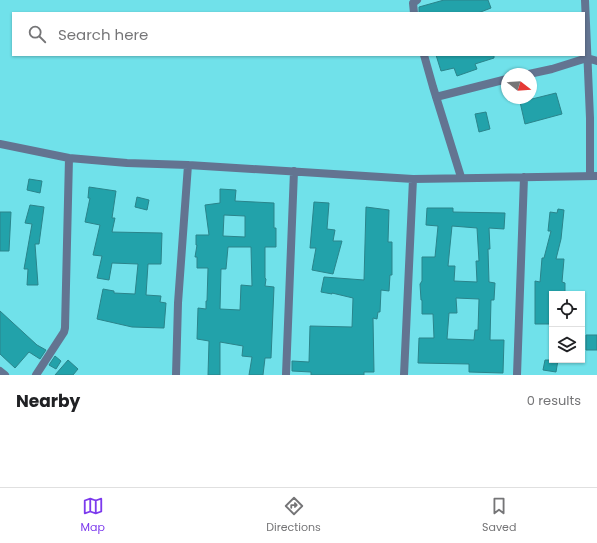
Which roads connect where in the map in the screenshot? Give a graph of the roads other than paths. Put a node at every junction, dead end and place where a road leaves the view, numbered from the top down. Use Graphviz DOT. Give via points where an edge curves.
graph roads {
  1 [pos="417,0"];
  2 [pos="585,0"];
  3 [pos="414,12"];
  4 [pos="424,56"];
  5 [pos="587,58"];
  6 [pos="597,61"];
  7 [pos="537,72"];
  8 [pos="501,81"];
  9 [pos="436,97"];
  10 [pos="0,144"];
  11 [pos="69,158"];
  12 [pos="188,165"];
  13 [pos="294,171"];
  14 [pos="593,176"];
  15 [pos="461,177"];
  16 [pos="524,177"];
  17 [pos="413,179"];
  18 [pos="0,371"];
  19 [pos="5,375"];
  20 [pos="36,375"];
  21 [pos="176,375"];
  22 [pos="286,375"];
  23 [pos="404,375"];
  24 [pos="517,375"];
  1 -- 3 [label="street" via="413,3"];
  2 -- 5 [label="street"];
  4 -- 9 [label="street"];
  5 -- 6 [label="street"];
  5 -- 7 [label="street"];
  5 -- 14 [label="street"];
  8 -- 9 [label="street"];
  9 -- 15 [label="street"];
  10 -- 11 [label="street"];
  11 -- 12 [label="street"];
  11 -- 20 [label="street" via="65,328"];
  12 -- 13 [label="street"];
  12 -- 21 [label="street" via="178,303"];
  13 -- 17 [label="street"];
  13 -- 22 [label="street"];
  14 -- 16 [label="street"];
  15 -- 16 [label="street"];
  15 -- 17 [label="street"];
  16 -- 24 [label="street"];
  17 -- 23 [label="street"];
  18 -- 19 [label="street"];
}
